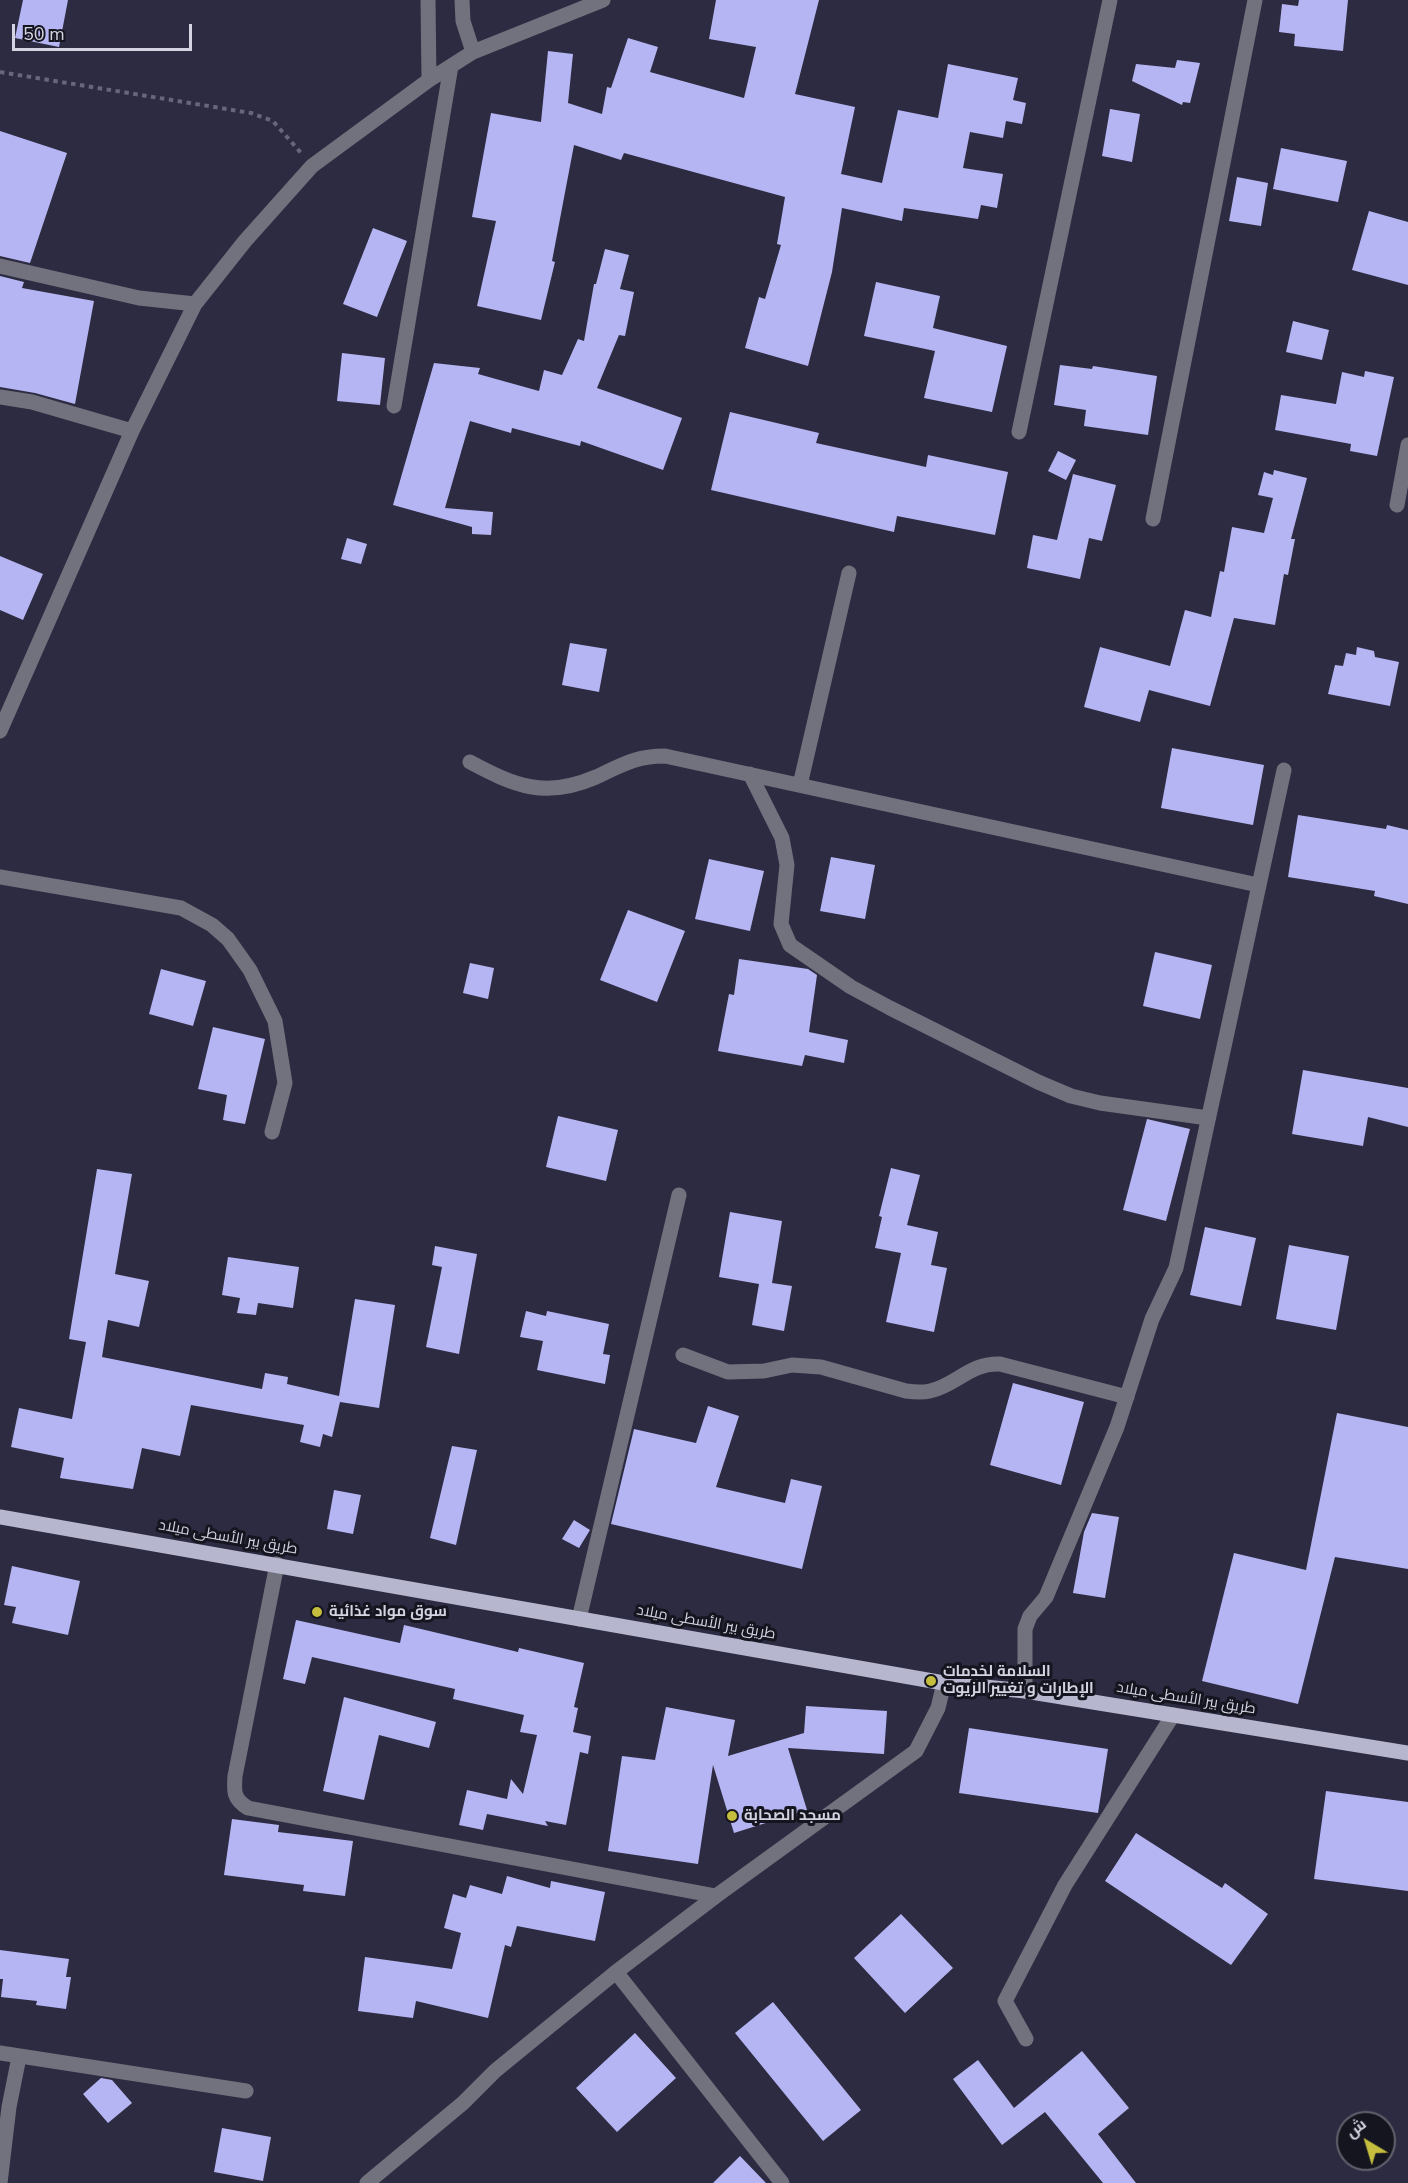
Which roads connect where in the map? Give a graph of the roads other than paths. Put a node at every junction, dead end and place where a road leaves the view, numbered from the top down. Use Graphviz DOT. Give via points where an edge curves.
graph roads {
  1 [pos="428,0"];
  2 [pos="462,0"];
  3 [pos="603,0"];
  4 [pos="1110,0"];
  5 [pos="1255,0"];
  6 [pos="473,52"];
  7 [pos="451,66"];
  8 [pos="429,80"];
  9 [pos="0,266"];
  10 [pos="195,304"];
  11 [pos="0,397"];
  12 [pos="394,406"];
  13 [pos="132,431"];
  14 [pos="1019,432"];
  15 [pos="1408,445"];
  16 [pos="1397,505"];
  17 [pos="1153,519"];
  18 [pos="849,573"];
  19 [pos="0,731"];
  20 [pos="470,762"];
  21 [pos="1284,770"];
  22 [pos="750,774"];
  23 [pos="800,785"];
  24 [pos="0,877"];
  25 [pos="1258,885"];
  26 [pos="1208,1119"];
  27 [pos="272,1132"];
  28 [pos="679,1195"];
  29 [pos="683,1355"];
  30 [pos="1127,1396"];
  31 [pos="0,1517"];
  32 [pos="278,1564"];
  33 [pos="579,1618"];
  34 [pos="944,1683"];
  35 [pos="1025,1691"];
  36 [pos="1173,1715"];
  37 [pos="1408,1753"];
  38 [pos="716,1896"];
  39 [pos="616,1972"];
  40 [pos="1026,2039"];
  41 [pos="0,2053"];
  42 [pos="20,2056"];
  43 [pos="246,2091"];
  44 [pos="372,2182"];
  45 [pos="0,2183"];
  46 [pos="782,2183"];
  1 -- 8 [label="street"];
  2 -- 6 [label="street" via="463,21"];
  3 -- 6 [label="street"];
  4 -- 14 [label="street"];
  5 -- 17 [label="street"];
  6 -- 7 [label="street"];
  7 -- 8 [label="street"];
  7 -- 12 [label="street"];
  8 -- 10 [label="street" via="312,166"];
  9 -- 10 [label="street" via="139,298"];
  10 -- 13 [label="street"];
  11 -- 13 [label="street" via="32,402"];
  13 -- 19 [label="street"];
  15 -- 16 [label="street"];
  18 -- 23 [label="street"];
  20 -- 22 [label="street" via="505,781 546,789 593,778 641,756 665,756"];
  21 -- 25 [label="street"];
  22 -- 23 [label="street"];
  22 -- 26 [label="street" via="782,838 787,865 781,924 790,945 851,987 1060,1091 1100,1103"];
  23 -- 25 [label="street"];
  24 -- 27 [label="street" via="180,908 212,925 228,939 250,970 275,1021 285,1083"];
  25 -- 26 [label="street"];
  26 -- 30 [label="street" via="1176,1268 1152,1319"];
  28 -- 33 [label="street"];
  29 -- 30 [label="street" via="728,1372 806,1365 922,1392 932,1391 972,1368 1000,1364"];
  30 -- 35 [label="street" via="1046,1597 1025,1629"];
  31 -- 32 [label="main road, طريق بير الأسطى ميلاد"];
  32 -- 33 [label="main road, طريق بير الأسطى ميلاد"];
  32 -- 38 [label="street" via="235,1776 233,1793 239,1803 248,1808"];
  33 -- 34 [label="main road, طريق بير الأسطى ميلاد"];
  34 -- 35 [label="main road, طريق بير الأسطى ميلاد"];
  34 -- 38 [label="street" via="938,1708 916,1751"];
  35 -- 36 [label="main road, طريق بير الأسطى ميلاد"];
  36 -- 37 [label="main road, طريق بير الأسطى ميلاد"];
  36 -- 40 [label="street" via="1065,1885 1005,2001"];
  38 -- 39 [label="street"];
  39 -- 44 [label="street" via="495,2071"];
  39 -- 46 [label="street"];
  41 -- 42 [label="street"];
  42 -- 43 [label="street"];
  42 -- 45 [label="street"];
}
